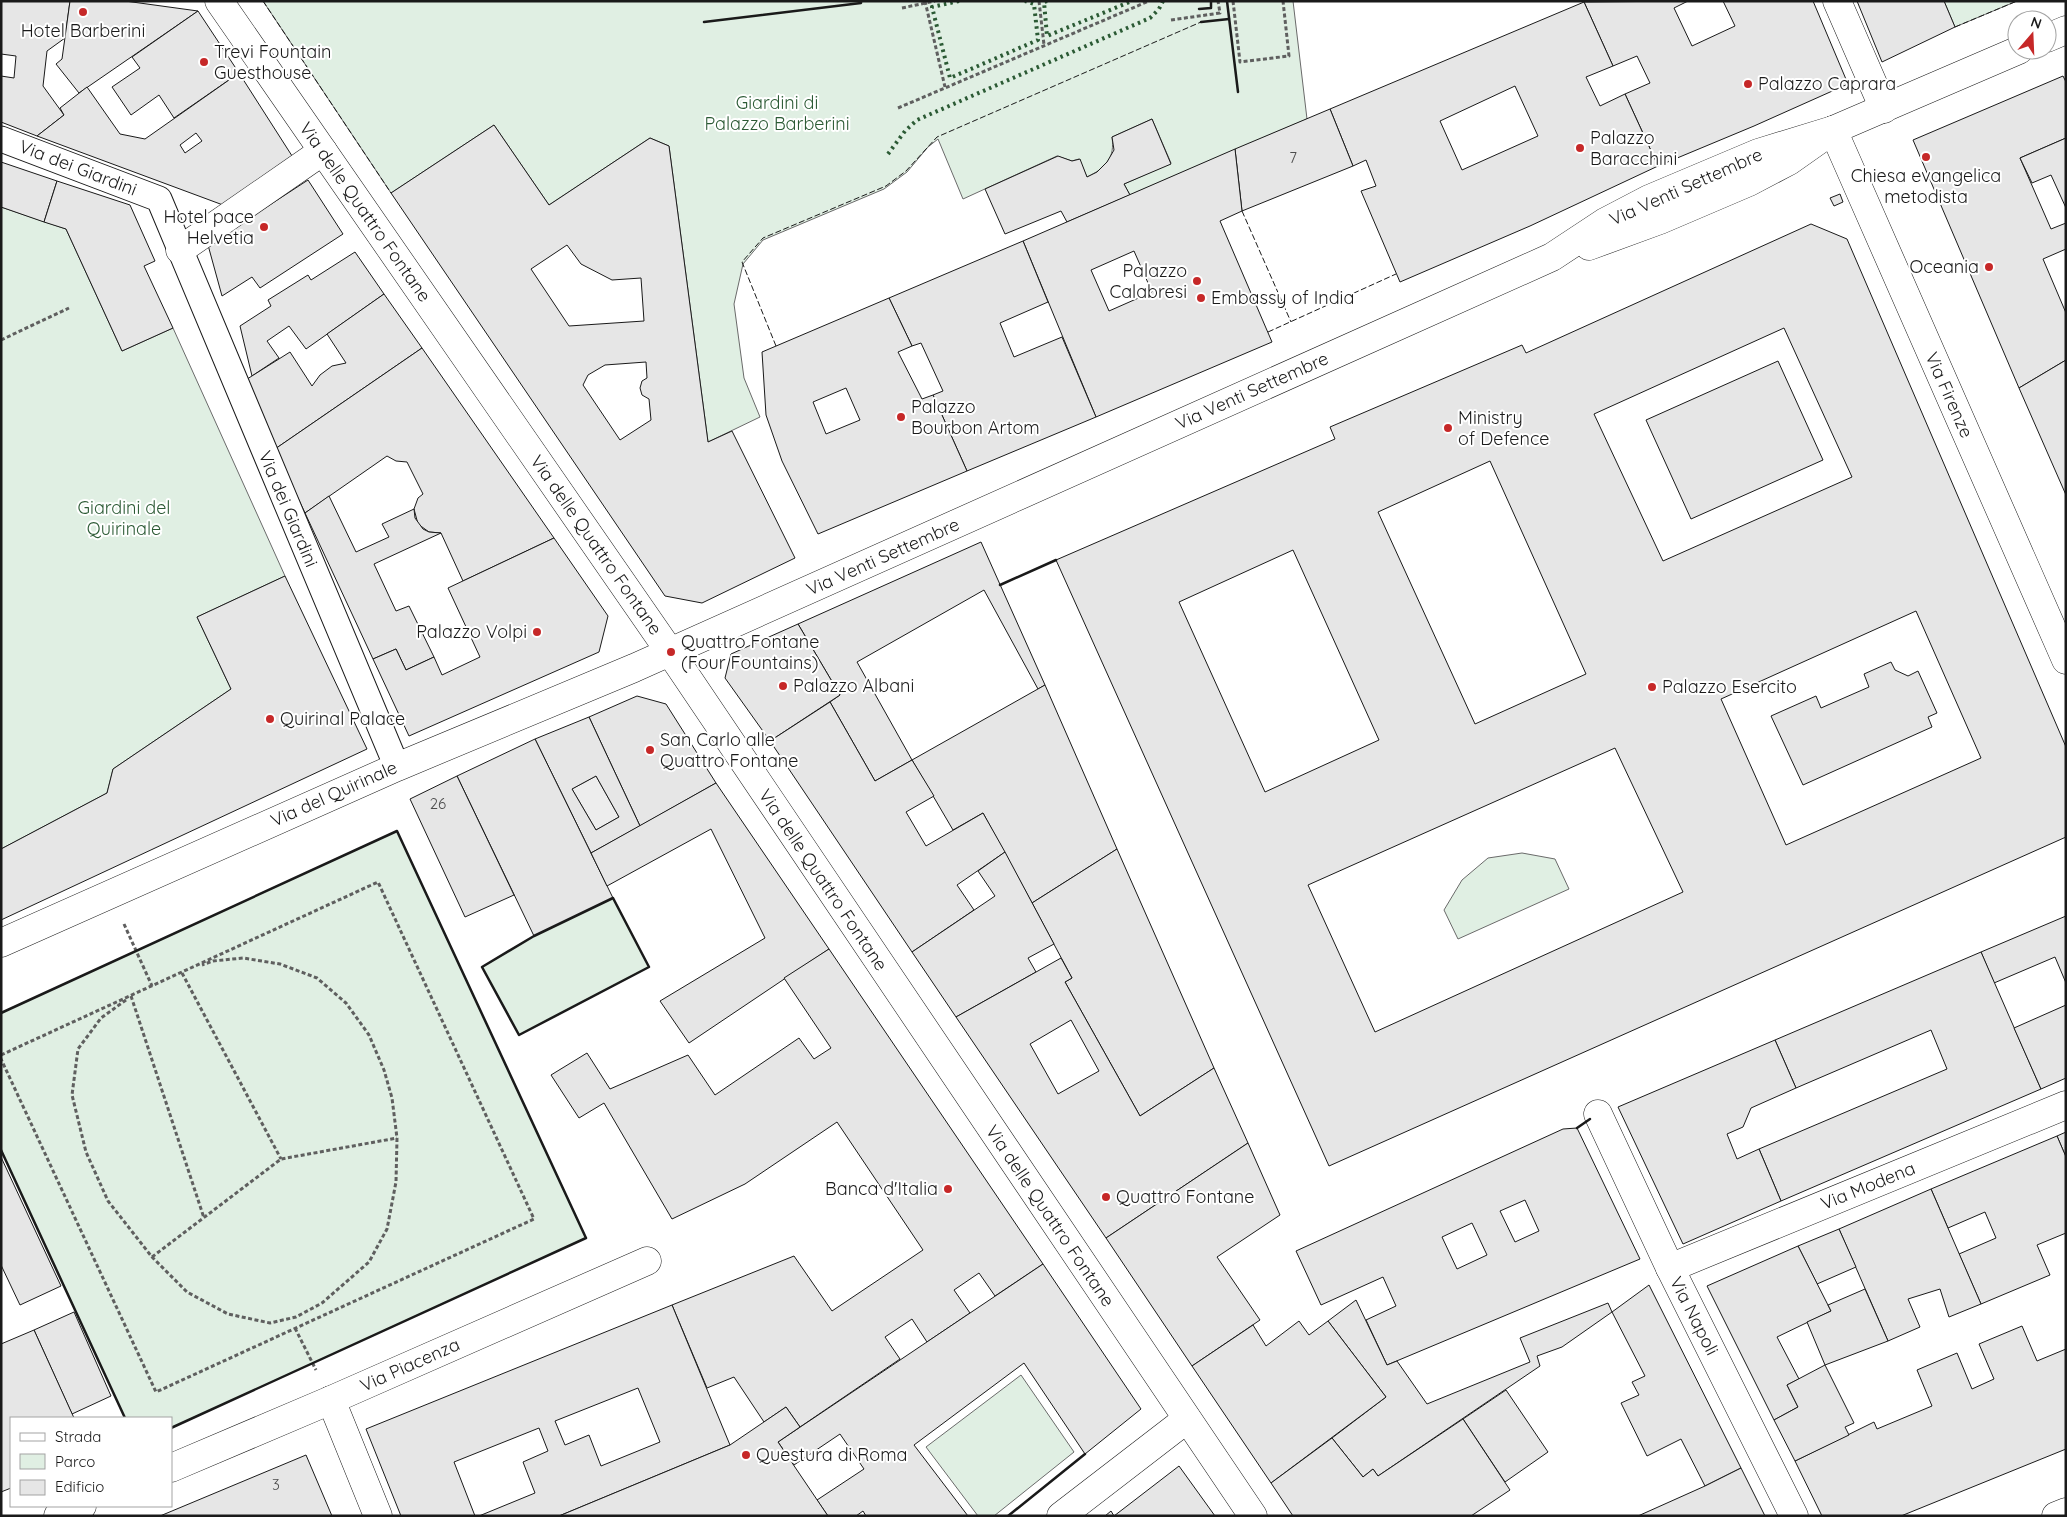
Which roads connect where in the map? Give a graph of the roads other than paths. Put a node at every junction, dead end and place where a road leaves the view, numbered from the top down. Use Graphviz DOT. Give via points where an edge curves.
graph roads {
  1 [pos="219,1"];
  2 [pos="1837,1"];
  3 [pos="2007,55"];
  4 [pos="1884,109"];
  5 [pos="1833,130"];
  6 [pos="1,138"];
  7 [pos="323,151"];
  8 [pos="180,250"];
  9 [pos="670,652"];
  10 [pos="2066,660"];
  11 [pos="397,766"];
  12 [pos="1,943"];
  13 [pos="2066,1105"];
  14 [pos="1598,1114"];
  15 [pos="647,1261"];
  16 [pos="1670,1268"];
  17 [pos="331,1400"];
  18 [pos="1187,1419"];
  19 [pos="172,1468"];
  20 [pos="80,1507"];
  21 [pos="2066,1512"];
  22 [pos="58,1516"];
  23 [pos="378,1516"];
  24 [pos="1061,1516"];
  25 [pos="1253,1516"];
  26 [pos="1794,1516"];
  27 [pos="2056,1516"];
  1 -- 7 [label="street, Via delle Quattro Fontane"];
  2 -- 4 [label="street"];
  3 -- 4 [label="street"];
  4 -- 5 [label="street"];
  5 -- 9 [label="street, Via Venti Settembre" via="1758,153 1649,199 1552,257"];
  5 -- 10 [label="street, Via Firenze"];
  6 -- 8 [label="street, Via dei Giardini" via="159,199"];
  7 -- 8 [label="street"];
  7 -- 9 [label="street, Via delle Quattro Fontane"];
  8 -- 11 [label="street, Via dei Giardini"];
  9 -- 11 [label="street, Via del Quirinale"];
  9 -- 18 [label="street, Via delle Quattro Fontane"];
  11 -- 12 [label="street, Via del Quirinale"];
  13 -- 16 [label="street, Via Modena"];
  14 -- 16 [label="street, Via Napoli"];
  15 -- 17 [label="street, Via Piacenza"];
  16 -- 26 [label="street, Via Napoli"];
  17 -- 19 [label="street, Via Piacenza"];
  17 -- 23 [label="street"];
  18 -- 24 [label="street"];
  18 -- 25 [label="street, Via delle Quattro Fontane"];
  20 -- 22 [label="street"];
  21 -- 27 [label="street"];
}
